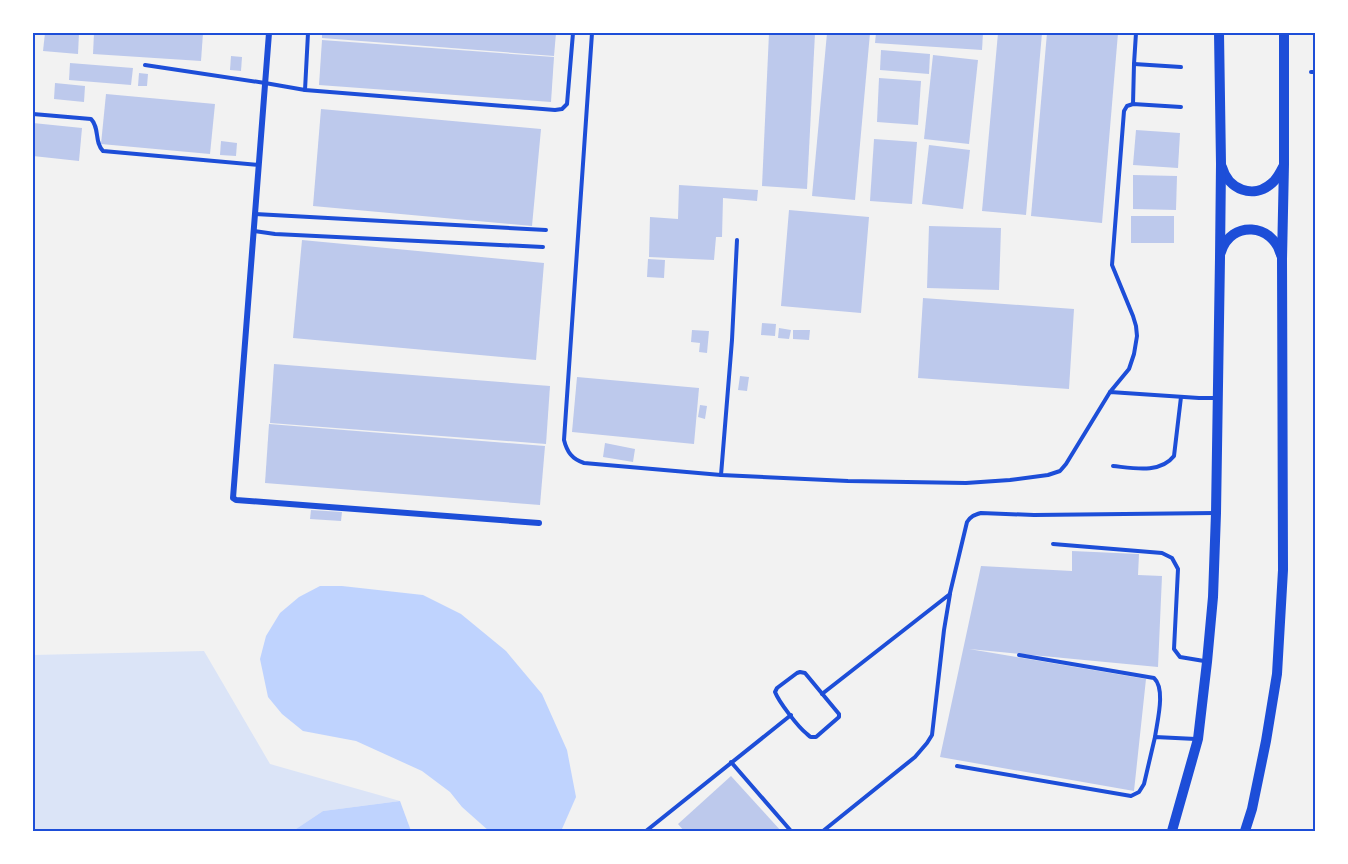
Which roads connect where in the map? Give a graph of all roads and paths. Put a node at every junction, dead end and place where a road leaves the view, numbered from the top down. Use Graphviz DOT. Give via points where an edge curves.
graph roads {
  1 [pos="269,33"];
  2 [pos="308,33"];
  3 [pos="573,33"];
  4 [pos="592,33"];
  5 [pos="1136,33"];
  6 [pos="1219,33"];
  7 [pos="1284,33"];
  8 [pos="145,64"];
  9 [pos="1134,64"];
  10 [pos="1181,67"];
  11 [pos="266,83"];
  12 [pos="305,90"];
  13 [pos="1133,104"];
  14 [pos="1181,107"];
  15 [pos="33,114"];
  16 [pos="1221,164"];
  17 [pos="1284,164"];
  18 [pos="259,165"];
  19 [pos="255,214"];
  20 [pos="546,230"];
  21 [pos="253,231"];
  22 [pos="737,240"];
  23 [pos="543,247"];
  24 [pos="1220,258"];
  25 [pos="1282,259"];
  26 [pos="1110,392"];
  27 [pos="1181,397"];
  28 [pos="1217,398"];
  29 [pos="1113,466"];
  30 [pos="721,475"];
  31 [pos="1216,513"];
  32 [pos="539,523"];
  33 [pos="1053,544"];
  34 [pos="950,594"];
  35 [pos="1019,655"];
  36 [pos="1207,662"];
  37 [pos="822,694"];
  38 [pos="791,715"];
  39 [pos="1155,737"];
  40 [pos="1198,739"];
  41 [pos="731,762"];
  42 [pos="957,766"];
  43 [pos="646,831"];
  44 [pos="791,831"];
  45 [pos="823,831"];
  46 [pos="1172,831"];
  47 [pos="1245,831"];
  1 -- 11 [label="street"];
  2 -- 12 [label="lane"];
  3 -- 12 [label="lane" via="567,104 562,109"];
  4 -- 30 [label="lane" via="566,448 584,463"];
  5 -- 9 [label="lane"];
  6 -- 16 [label="street"];
  7 -- 17 [label="street"];
  8 -- 11 [label="lane"];
  9 -- 10 [label="lane"];
  9 -- 13 [label="lane"];
  11 -- 12 [label="lane"];
  11 -- 18 [label="street"];
  13 -- 14 [label="lane"];
  13 -- 26 [label="lane" via="1124,111 1112,265 1137,336 1129,369"];
  15 -- 18 [label="lane" via="91,120 103,151"];
  16 -- 17 [label="street" via="1231,183 1251,191 1271,184"];
  16 -- 24 [label="street"];
  17 -- 25 [label="street"];
  18 -- 19 [label="street"];
  19 -- 20 [label="lane"];
  19 -- 21 [label="street"];
  21 -- 23 [label="lane"];
  21 -- 32 [label="street" via="233,498"];
  22 -- 30 [label="lane"];
  24 -- 25 [label="street" via="1223,245 1232,235 1258,230 1279,246"];
  24 -- 28 [label="street"];
  25 -- 47 [label="street" via="1282,570 1277,674"];
  26 -- 27 [label="lane"];
  26 -- 30 [label="lane" via="1066,464 1048,475 966,483"];
  27 -- 28 [label="lane"];
  27 -- 29 [label="lane" via="1172,459 1166,465 1145,469"];
  28 -- 31 [label="street"];
  31 -- 34 [label="lane" via="971,516 966,522"];
  31 -- 36 [label="street"];
  33 -- 36 [label="lane" via="1172,558 1178,569 1174,649 1180,657"];
  34 -- 37 [label="lane"];
  34 -- 45 [label="lane" via="932,735 907,764"];
  35 -- 39 [label="lane" via="1154,678 1159,684 1160,698"];
  36 -- 40 [label="street"];
  37 -- 38 [label="lane" via="805,673 797,673 775,692"];
  37 -- 38 [label="lane" via="839,717 816,737 808,735"];
  38 -- 41 [label="lane"];
  39 -- 40 [label="lane"];
  39 -- 42 [label="lane" via="1144,784 1131,796"];
  40 -- 46 [label="street"];
  41 -- 43 [label="lane"];
  41 -- 44 [label="lane"];
}
